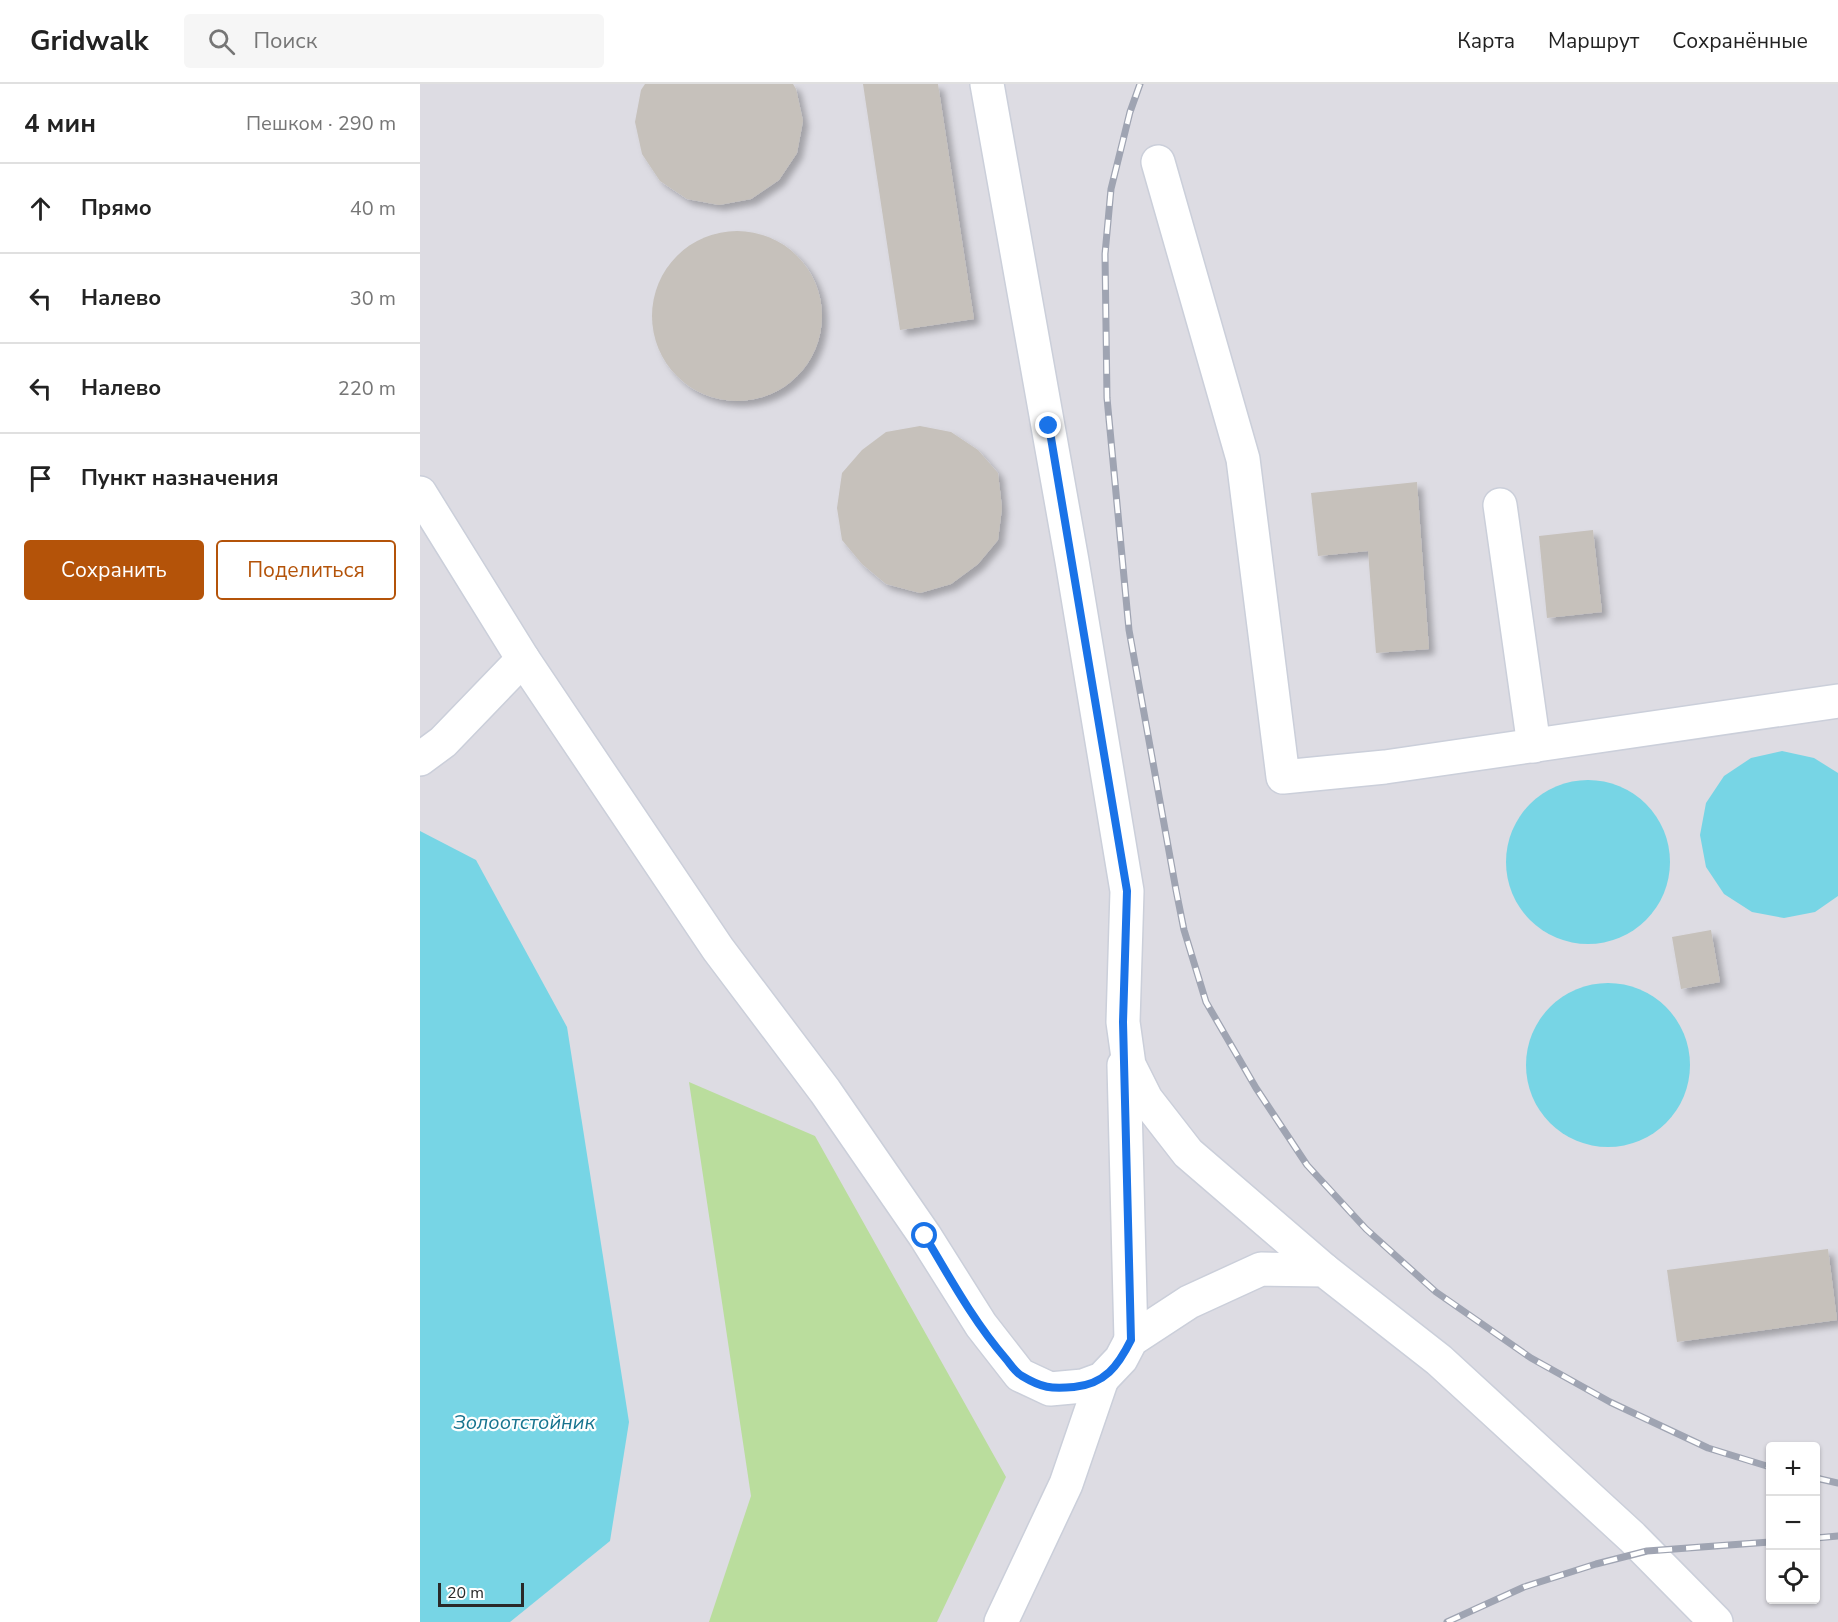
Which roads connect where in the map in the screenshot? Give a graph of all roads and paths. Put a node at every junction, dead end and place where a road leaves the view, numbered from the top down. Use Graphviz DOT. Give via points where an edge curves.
graph roads {
  1 [pos="987,84"];
  2 [pos="1158,162"];
  3 [pos="420,493"];
  4 [pos="1500,505"];
  5 [pos="523,659"];
  6 [pos="1838,701"];
  7 [pos="1534,746"];
  8 [pos="420,759"];
  9 [pos="1123,1022"];
  10 [pos="1324,1270"];
  11 [pos="1131,1340"];
  12 [pos="1102,1379"];
  13 [pos="1000,1622"];
  14 [pos="1716,1622"];
  1 -- 9 [label="lane" via="1127,891"];
  2 -- 7 [label="lane" via="1243,459 1283,777"];
  3 -- 5 [label="lane"];
  4 -- 7 [label="lane"];
  5 -- 8 [label="lane" via="443,742"];
  5 -- 12 [label="lane" via="718,949 825,1091 925,1236 997,1348 1020,1375 1050,1389 1083,1386"];
  6 -- 7 [label="lane"];
  9 -- 10 [label="lane" via="1129,1065 1146,1099 1188,1153"];
  9 -- 11 [label="lane"];
  10 -- 11 [label="lane" via="1261,1269 1189,1302"];
  10 -- 14 [label="lane" via="1439,1360 1639,1544"];
  11 -- 12 [label="lane" via="1121,1359"];
  12 -- 13 [label="lane" via="1066,1484"];
}
